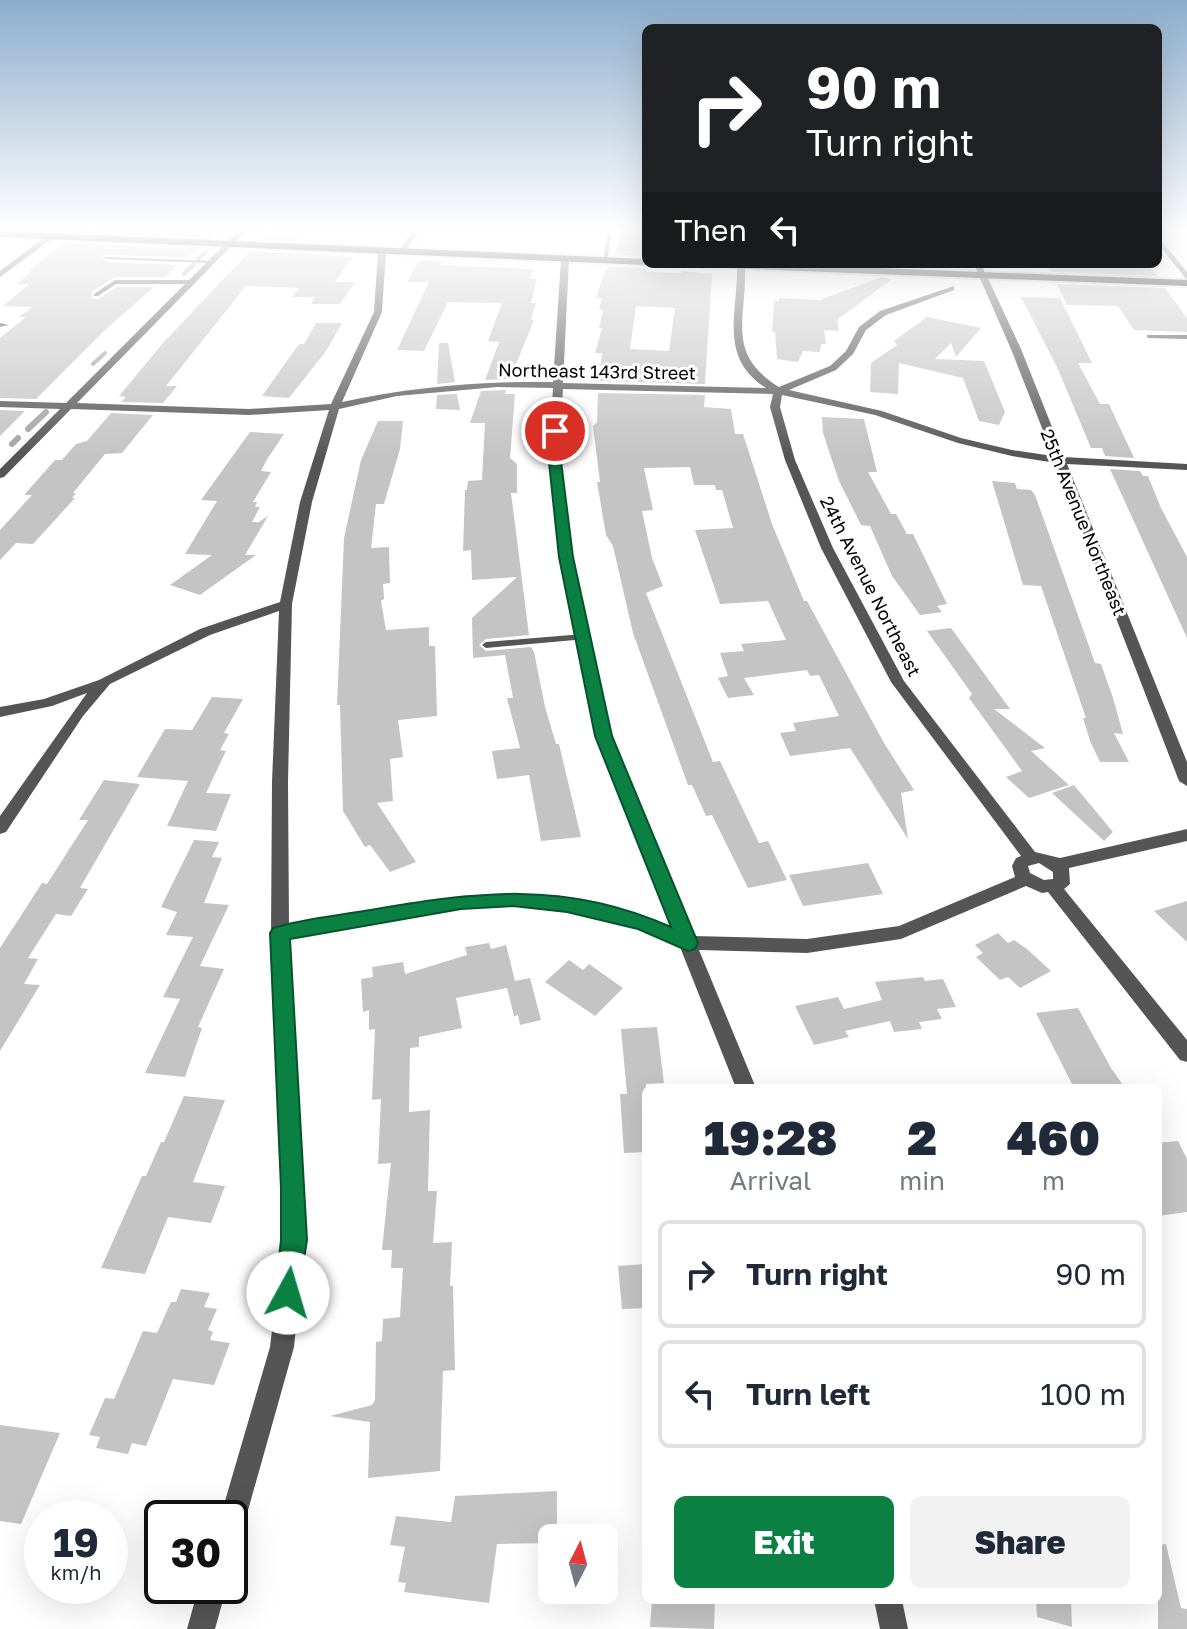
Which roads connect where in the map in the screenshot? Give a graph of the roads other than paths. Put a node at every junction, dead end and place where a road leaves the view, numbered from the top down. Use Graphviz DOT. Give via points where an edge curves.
graph roads {
  1 [pos="170,304"];
  2 [pos="379,304"];
  3 [pos="562,304"];
  4 [pos="741,304"];
  5 [pos="907,304"];
  6 [pos="995,304"];
  7 [pos="1149,336"];
  8 [pos="1187,337"];
  9 [pos="558,385"];
  10 [pos="778,391"];
  11 [pos="0,404"];
  12 [pos="335,407"];
  13 [pos="66,408"];
  14 [pos="1059,460"];
  15 [pos="1187,467"];
  16 [pos="0,475"];
  17 [pos="286,604"];
  18 [pos="583,637"];
  19 [pos="486,645"];
  20 [pos="105,681"];
  21 [pos="0,712"];
  22 [pos="1187,781"];
  23 [pos="0,828"];
  24 [pos="1187,835"];
  25 [pos="1030,857"];
  26 [pos="1058,865"];
  27 [pos="1026,879"];
  28 [pos="1053,887"];
  29 [pos="280,933"];
  30 [pos="688,943"];
  31 [pos="1187,1054"];
  32 [pos="744,1084"];
  33 [pos="238,1500"];
  34 [pos="208,1604"];
  35 [pos="889,1604"];
  36 [pos="201,1629"];
  37 [pos="894,1629"];
  1 -- 13 [label="street"];
  2 -- 12 [label="street"];
  3 -- 9 [label="street"];
  4 -- 10 [label="street" via="740,355 749,373"];
  5 -- 10 [label="street" via="862,329 850,352 833,368"];
  6 -- 14 [label="street, 25th Avenue Northeast"];
  7 -- 8 [label="lane"];
  9 -- 10 [label="street, Northeast 143rd Street"];
  9 -- 12 [label="street, Northeast 143rd Street" via="447,387"];
  9 -- 18 [label="street" via="554,453 566,557"];
  10 -- 14 [label="street, Northeast 143rd Street" via="878,413 986,448"];
  10 -- 25 [label="street, 24th Avenue Northeast" via="775,407 790,460 827,548 898,682"];
  11 -- 13 [label="street, Northeast 143rd Street"];
  12 -- 13 [label="street, Northeast 143rd Street" via="249,412"];
  12 -- 17 [label="street" via="306,502"];
  13 -- 16 [label="street"];
  14 -- 15 [label="street, Northeast 143rd Street"];
  14 -- 22 [label="street, 25th Avenue Northeast"];
  17 -- 20 [label="street" via="205,632"];
  17 -- 29 [label="street"];
  18 -- 19 [label="lane"];
  18 -- 30 [label="street" via="604,736"];
  20 -- 21 [label="street" via="47,703"];
  20 -- 23 [label="street"];
  24 -- 26 [label="street"];
  25 -- 26 [label="street"];
  25 -- 27 [label="street" via="1020,866"];
  26 -- 28 [label="street" via="1064,880"];
  27 -- 28 [label="street"];
  27 -- 30 [label="street" via="901,932 807,946"];
  28 -- 31 [label="street"];
  29 -- 30 [label="street" via="461,902 513,899 643,923"];
  29 -- 33 [label="street" via="294,1240 282,1347"];
  30 -- 32 [label="street"];
  34 -- 36 [label="street"];
  35 -- 37 [label="street"];
}
